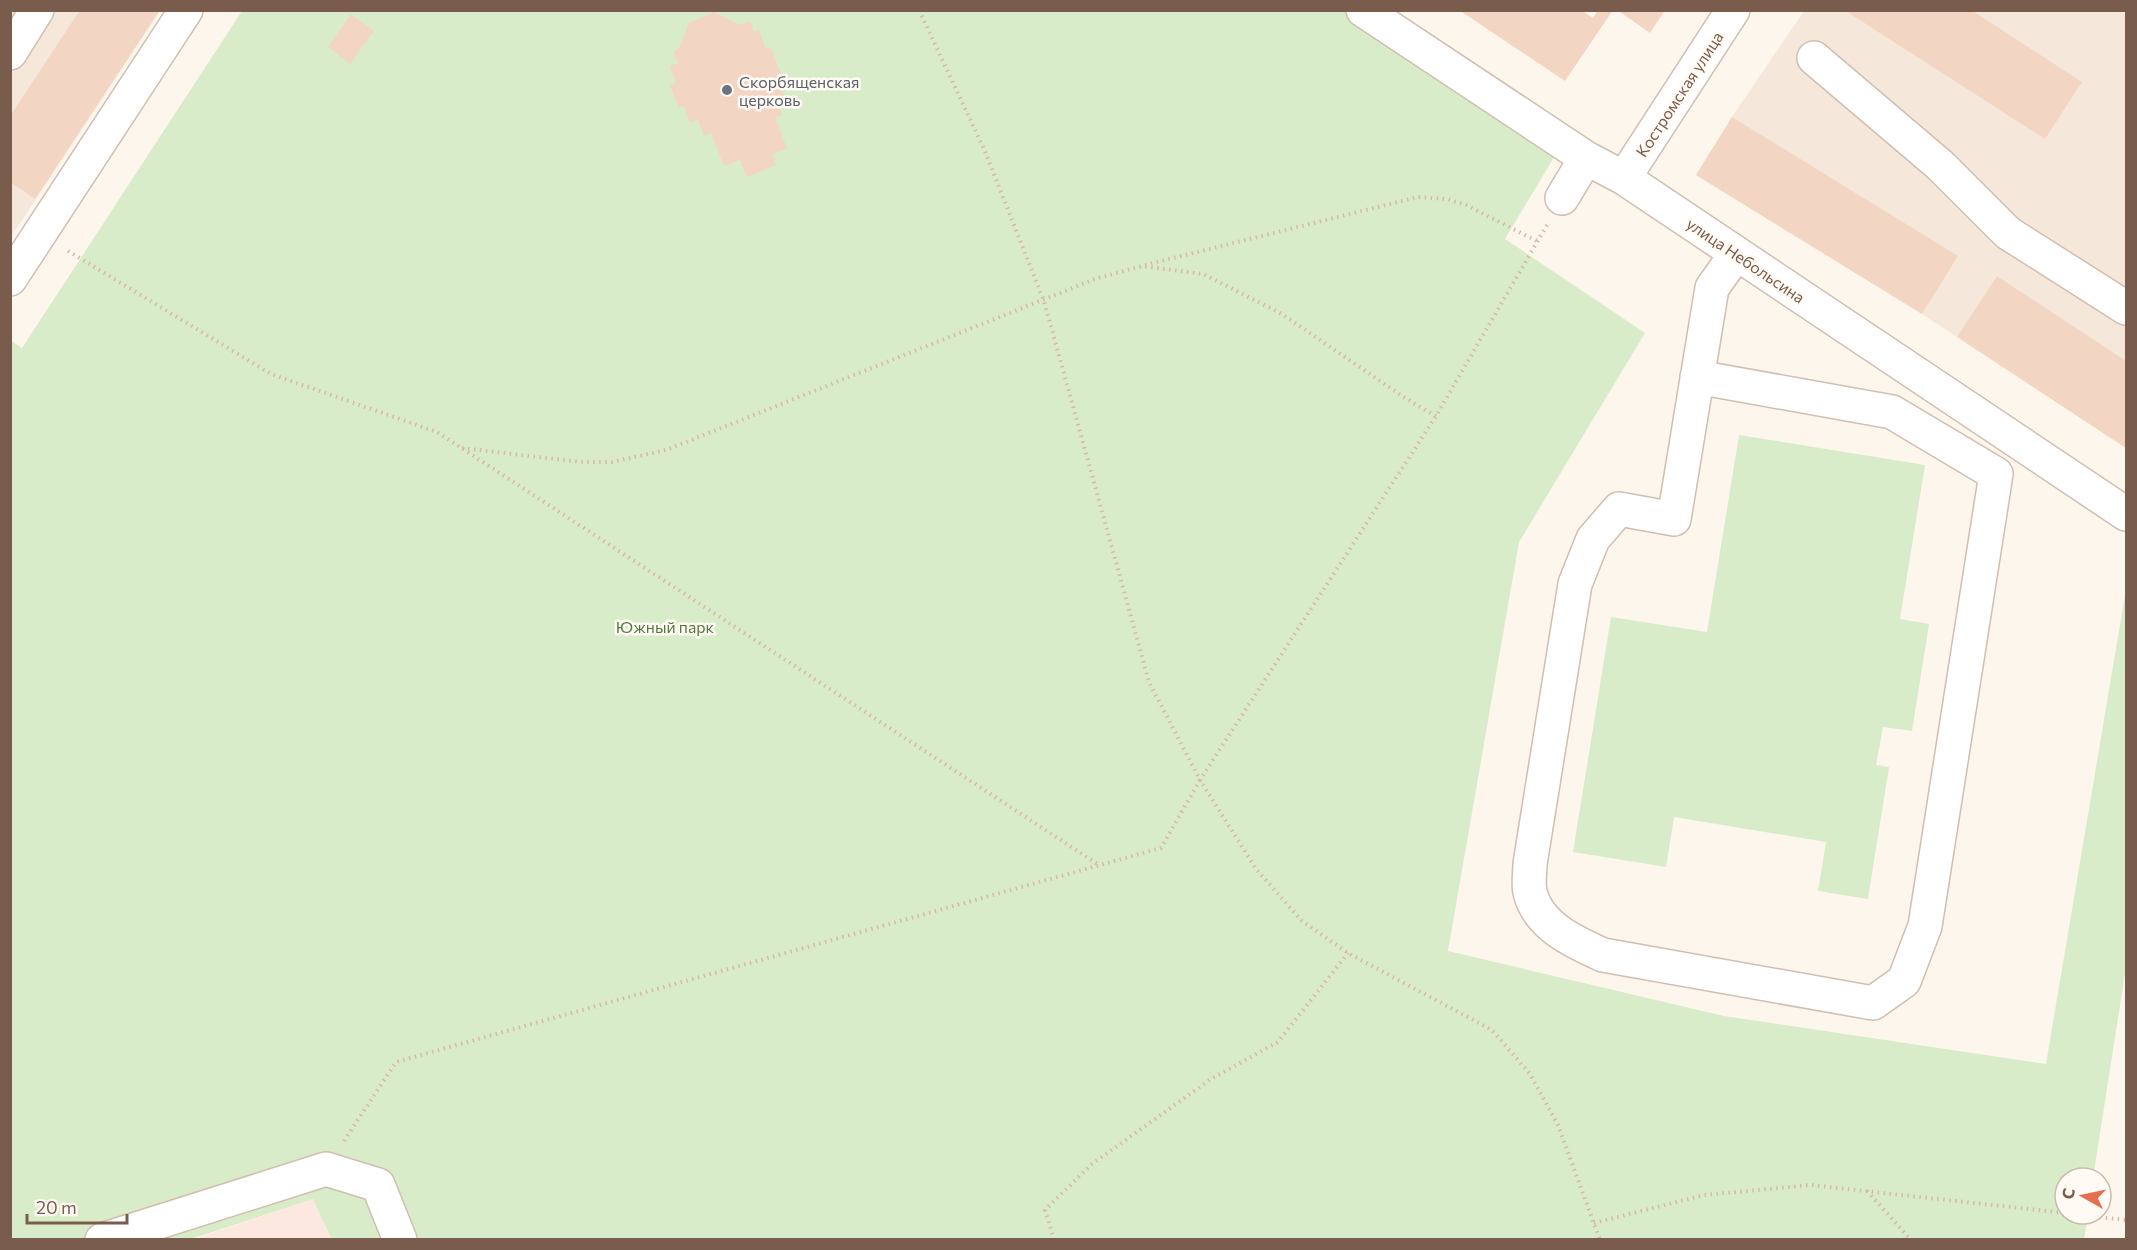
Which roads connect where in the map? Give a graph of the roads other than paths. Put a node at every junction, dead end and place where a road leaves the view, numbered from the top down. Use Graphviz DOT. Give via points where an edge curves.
graph roads {
  1 [pos="37,10"];
  2 [pos="186,10"];
  3 [pos="1363,10"];
  4 [pos="1733,10"];
  5 [pos="10,53"];
  6 [pos="1814,58"];
  7 [pos="1586,158"];
  8 [pos="1624,178"];
  9 [pos="1562,198"];
  10 [pos="1736,254"];
  11 [pos="10,279"];
  12 [pos="2127,308"];
  13 [pos="1697,377"];
  14 [pos="2127,514"];
  15 [pos="102,1239"];
  16 [pos="400,1239"];
  1 -- 5 [label="street"];
  2 -- 11 [label="street"];
  3 -- 7 [label="street, улица Небольсина"];
  4 -- 8 [label="street, Костромская улица"];
  6 -- 12 [label="street" via="1941,166 2008,233"];
  7 -- 8 [label="street, улица Небольсина"];
  7 -- 9 [label="street"];
  8 -- 10 [label="street, улица Небольсина"];
  10 -- 13 [label="street" via="1712,288"];
  10 -- 14 [label="street, улица Небольсина"];
  13 -- 13 [label="street" via="1674,519 1620,509 1593,539 1575,584 1530,864 1529,892 1542,918 1573,941 1603,955 1873,1003 1904,981 1925,926 1996,474 1892,412"];
  15 -- 16 [label="street" via="326,1168 378,1185"];
}
